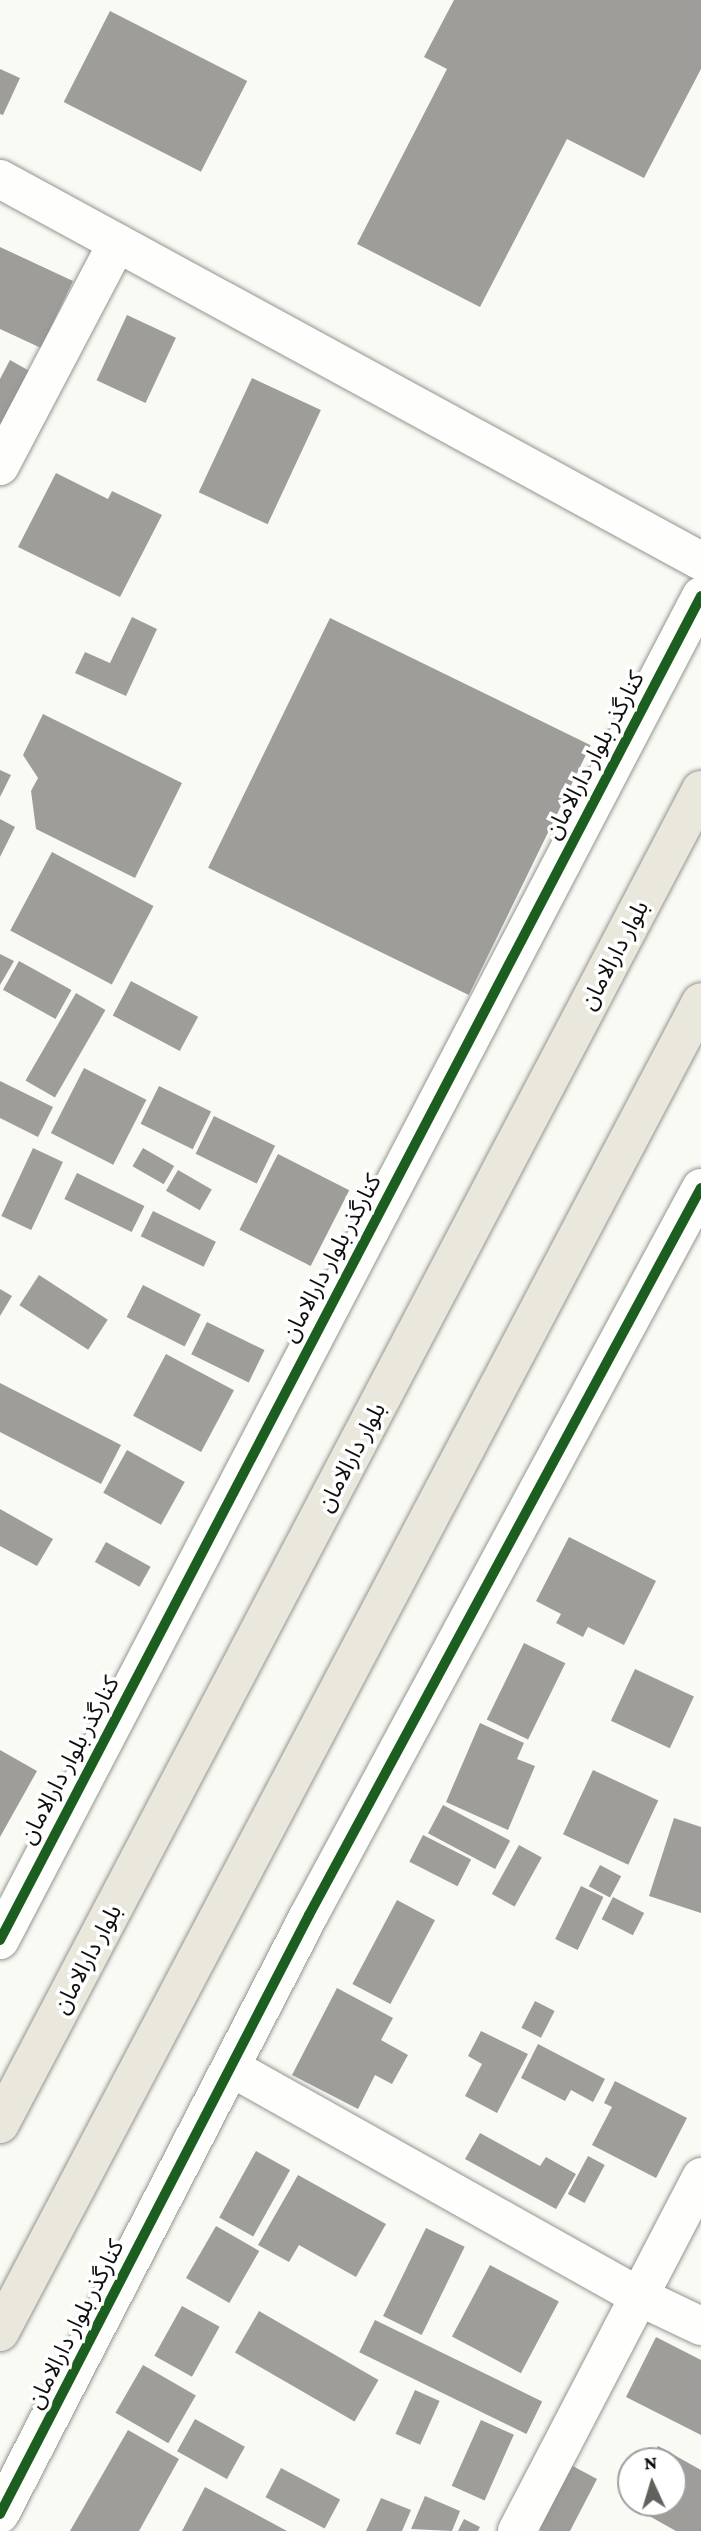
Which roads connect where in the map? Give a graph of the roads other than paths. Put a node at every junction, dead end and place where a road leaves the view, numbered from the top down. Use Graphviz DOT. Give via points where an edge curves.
graph roads {
  1 [pos="0,179"];
  2 [pos="117,243"];
  3 [pos="0,466"];
  4 [pos="701,561"];
  5 [pos="701,596"];
  6 [pos="701,790"];
  7 [pos="701,1002"];
  8 [pos="701,1188"];
  9 [pos="0,1940"];
  10 [pos="232,2068"];
  11 [pos="5,2103"];
  12 [pos="701,2177"];
  13 [pos="638,2296"];
  14 [pos="701,2326"];
  15 [pos="0,2332"];
  16 [pos="0,2514"];
  17 [pos="517,2531"];
  1 -- 2 [label="street"];
  2 -- 3 [label="street"];
  2 -- 4 [label="street"];
  5 -- 9 [label="street, کنارگذر بلوار دارالامان"];
  6 -- 11 [label="main road, بلوار دارالامان"];
  7 -- 15 [label="main road"];
  8 -- 10 [label="street, کنارگذر بلوار دارالامان" via="309,1915"];
  10 -- 13 [label="street"];
  10 -- 16 [label="street, کنارگذر بلوار دارالامان"];
  12 -- 13 [label="street"];
  13 -- 14 [label="street"];
  13 -- 17 [label="street"];
}
